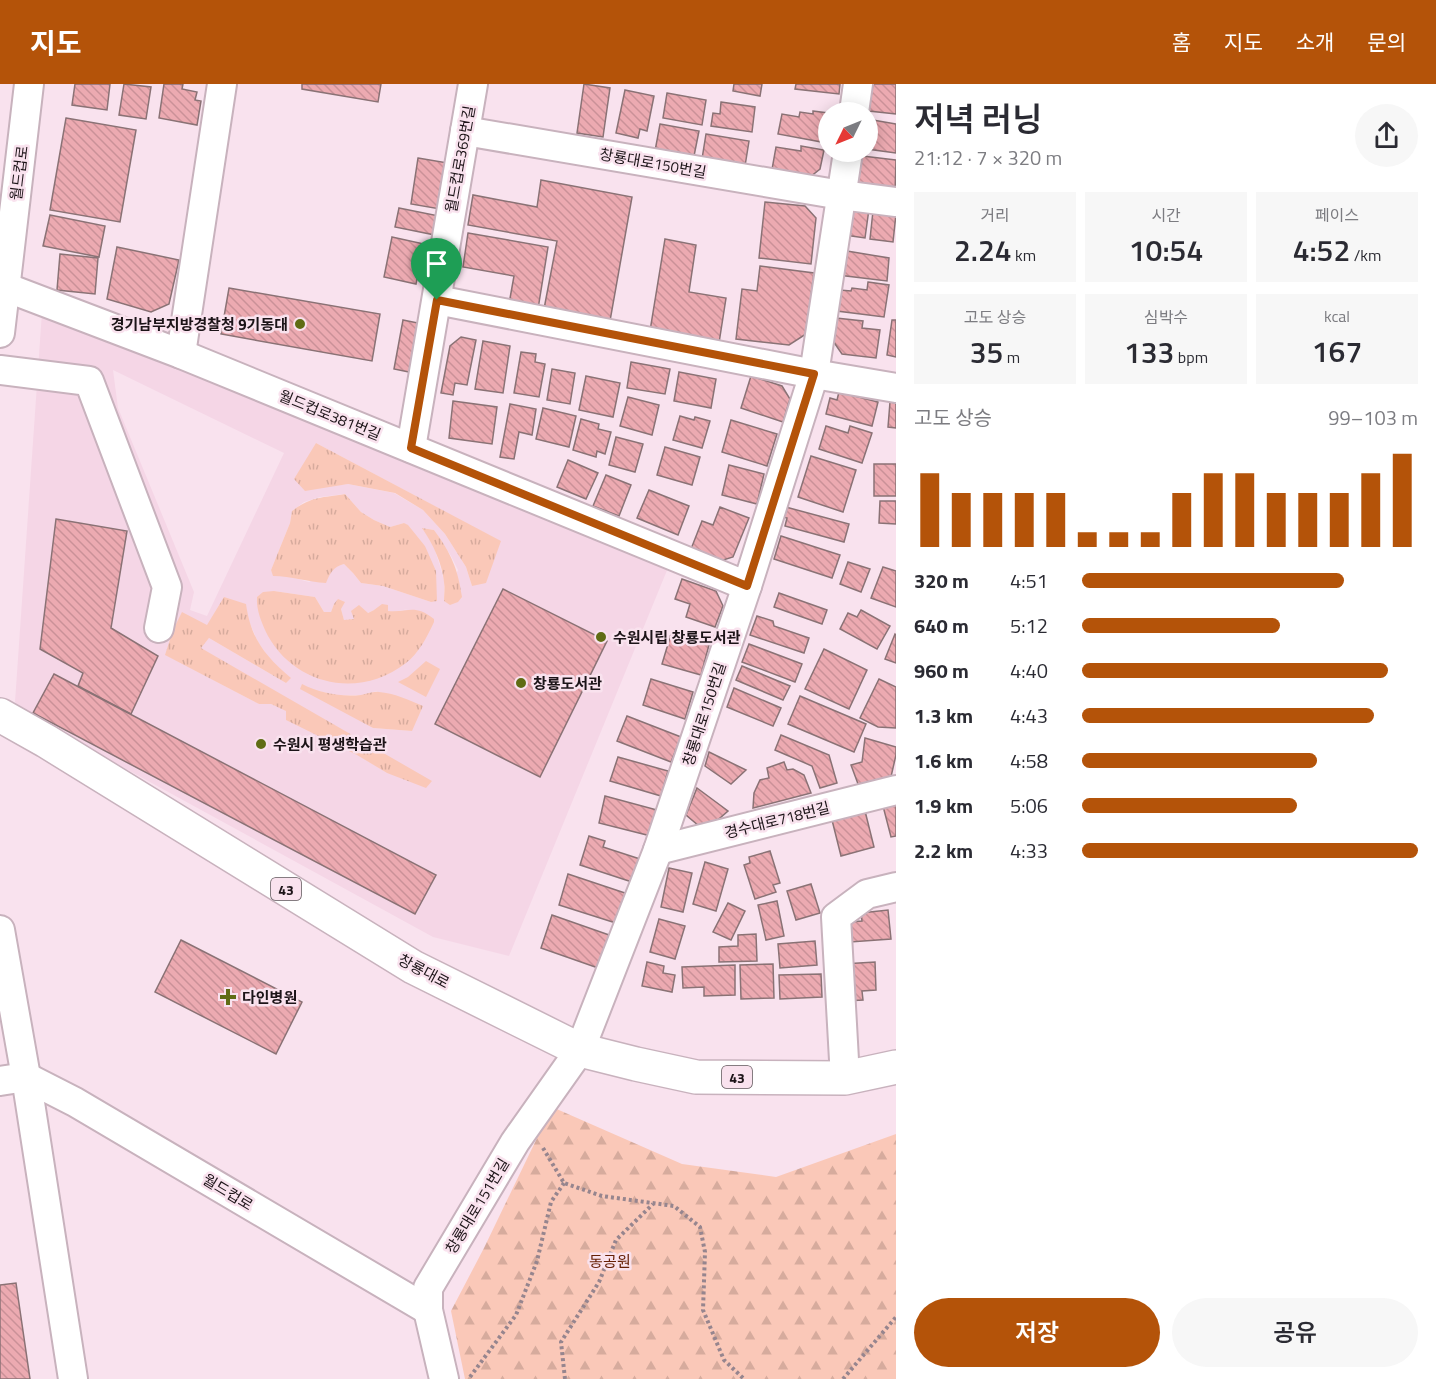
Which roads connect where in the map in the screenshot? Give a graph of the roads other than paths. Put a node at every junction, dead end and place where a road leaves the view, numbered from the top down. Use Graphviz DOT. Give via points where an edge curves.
graph roads {
  1 [pos="29,84"];
  2 [pos="222,84"];
  3 [pos="473,84"];
  4 [pos="858,84"];
  5 [pos="855,102"];
  6 [pos="465,131"];
  7 [pos="846,162"];
  8 [pos="841,195"];
  9 [pos="896,202"];
  10 [pos="6,234"];
  11 [pos="5,287"];
  12 [pos="437,300"];
  13 [pos="0,333"];
  14 [pos="181,354"];
  15 [pos="0,370"];
  16 [pos="814,374"];
  17 [pos="896,388"];
  18 [pos="411,448"];
  19 [pos="747,586"];
  20 [pos="159,628"];
  21 [pos="0,715"];
  22 [pos="896,790"];
  23 [pos="658,850"];
  24 [pos="896,887"];
  25 [pos="0,930"];
  26 [pos="580,1050"];
  27 [pos="896,1067"];
  28 [pos="845,1078"];
  29 [pos="13,1079"];
  30 [pos="428,1310"];
  31 [pos="73,1379"];
  32 [pos="444,1379"];
  1 -- 10 [label="street, 월드컵로"];
  2 -- 14 [label="street"];
  3 -- 6 [label="street, 월드컵로369번길"];
  4 -- 5 [label="street"];
  6 -- 8 [label="street, 창룡대로150번길"];
  6 -- 12 [label="street, 월드컵로369번길"];
  7 -- 8 [label="street, 창룡대로150번길"];
  8 -- 9 [label="street"];
  8 -- 16 [label="street, 창룡대로150번길"];
  10 -- 11 [label="street, 월드컵로"];
  11 -- 13 [label="street, 월드컵로"];
  11 -- 14 [label="street, 월드컵로381번길"];
  12 -- 16 [label="street"];
  12 -- 18 [label="street, 월드컵로369번길"];
  14 -- 18 [label="street, 월드컵로381번길"];
  15 -- 20 [label="street" via="89,381 167,587"];
  16 -- 17 [label="street"];
  16 -- 19 [label="street, 창룡대로150번길"];
  18 -- 19 [label="street, 월드컵로381번길"];
  19 -- 23 [label="street, 창룡대로150번길"];
  21 -- 26 [label="main road, 창룡대로 / 43" via="413,968"];
  22 -- 23 [label="street, 경수대로718번길"];
  23 -- 26 [label="street, 창룡대로150번길"];
  24 -- 28 [label="street" via="867,894 836,917"];
  25 -- 29 [label="street"];
  26 -- 28 [label="main road, 창룡대로 / 43" via="696,1077"];
  26 -- 30 [label="street, 창룡대로151번길" via="514,1142 429,1288"];
  27 -- 28 [label="main road, 창룡대로 / 43"];
  29 -- 30 [label="street, 월드컵로" via="75,1102"];
  29 -- 31 [label="street"];
  30 -- 32 [label="street, 창룡대로151번길"];
}
